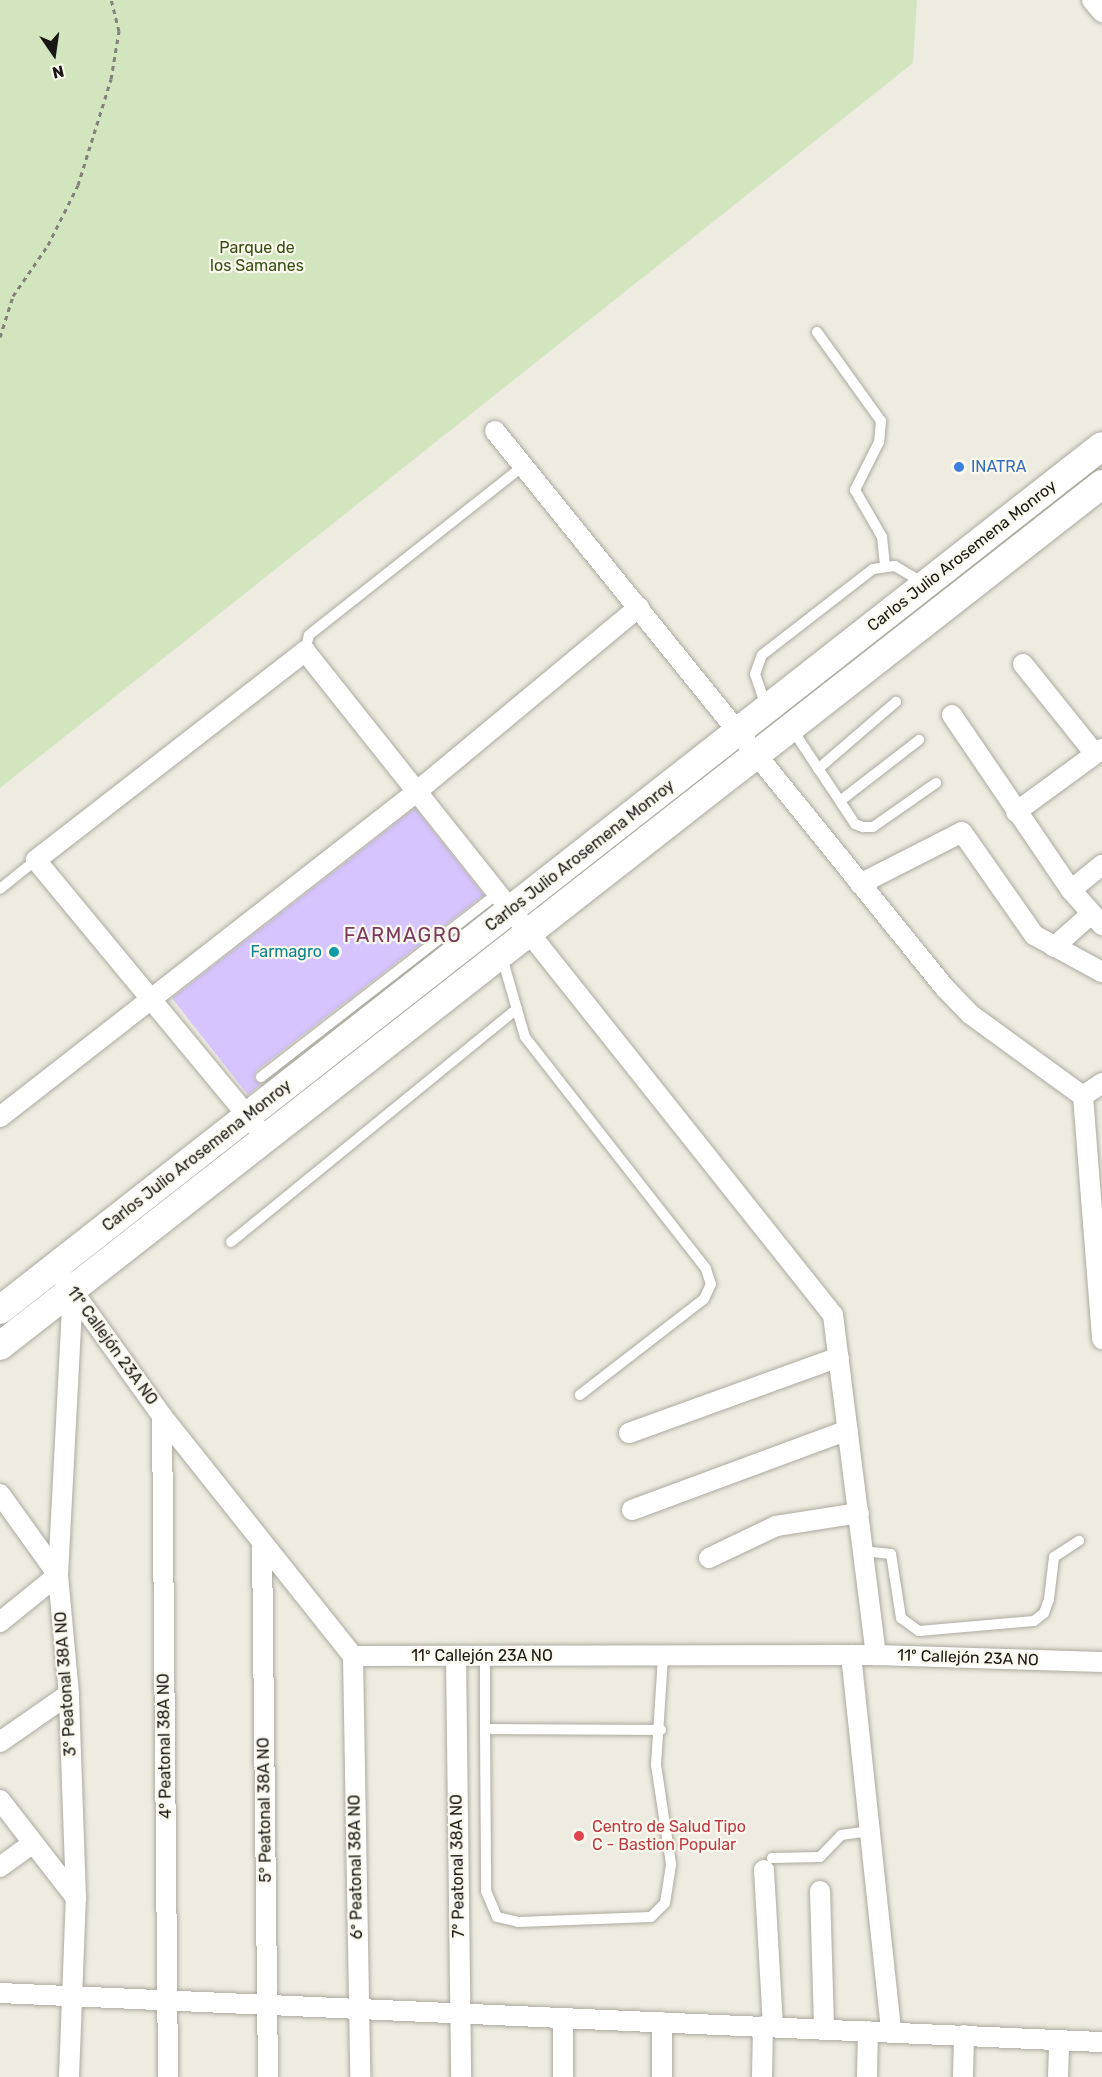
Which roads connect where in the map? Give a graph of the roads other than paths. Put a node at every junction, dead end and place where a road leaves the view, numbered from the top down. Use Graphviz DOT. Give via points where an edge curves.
graph roads {
  1 [pos="1092,0"];
  2 [pos="1102,12"];
  3 [pos="817,332"];
  4 [pos="495,431"];
  5 [pos="1102,446"];
  6 [pos="523,466"];
  7 [pos="1102,485"];
  8 [pos="885,565"];
  9 [pos="926,585"];
  10 [pos="639,607"];
  11 [pos="305,651"];
  12 [pos="1023,664"];
  13 [pos="896,702"];
  14 [pos="767,708"];
  15 [pos="952,715"];
  16 [pos="791,728"];
  17 [pos="738,733"];
  18 [pos="919,740"];
  19 [pos="1099,751"];
  20 [pos="756,755"];
  21 [pos="818,769"];
  22 [pos="936,783"];
  23 [pos="415,793"];
  24 [pos="840,801"];
  25 [pos="1016,812"];
  26 [pos="36,860"];
  27 [pos="1102,865"];
  28 [pos="860,884"];
  29 [pos="0,889"];
  30 [pos="1071,891"];
  31 [pos="503,903"];
  32 [pos="1096,920"];
  33 [pos="527,934"];
  34 [pos="1054,947"];
  35 [pos="501,954"];
  36 [pos="1102,972"];
  37 [pos="152,998"];
  38 [pos="517,1010"];
  39 [pos="261,1077"];
  40 [pos="1102,1083"];
  41 [pos="1083,1096"];
  42 [pos="248,1116"];
  43 [pos="0,1117"];
  44 [pos="266,1138"];
  45 [pos="231,1242"];
  46 [pos="55,1267"];
  47 [pos="73,1291"];
  48 [pos="0,1310"];
  49 [pos="1102,1339"];
  50 [pos="0,1347"];
  51 [pos="839,1357"];
  52 [pos="580,1395"];
  53 [pos="162,1416"];
  54 [pos="848,1430"];
  55 [pos="629,1433"];
  56 [pos="0,1494"];
  57 [pos="632,1510"];
  58 [pos="859,1513"];
  59 [pos="262,1542"];
  60 [pos="1079,1542"];
  61 [pos="863,1551"];
  62 [pos="709,1558"];
  63 [pos="58,1575"];
  64 [pos="0,1622"];
  65 [pos="852,1654"];
  66 [pos="876,1654"];
  67 [pos="353,1656"];
  68 [pos="456,1656"];
  69 [pos="485,1656"];
  70 [pos="663,1656"];
  71 [pos="1102,1662"];
  72 [pos="69,1694"];
  73 [pos="485,1729"];
  74 [pos="661,1730"];
  75 [pos="0,1742"];
  76 [pos="0,1800"];
  77 [pos="870,1831"];
  78 [pos="33,1843"];
  79 [pos="768,1864"];
  80 [pos="0,1867"];
  81 [pos="820,1891"];
  82 [pos="76,1898"];
  83 [pos="0,1993"];
  84 [pos="68,1996"];
  85 [pos="168,2000"];
  86 [pos="267,2005"];
  87 [pos="358,2008"];
  88 [pos="459,2013"];
  89 [pos="563,2018"];
  90 [pos="662,2022"];
  91 [pos="768,2027"];
  92 [pos="824,2029"];
  93 [pos="868,2031"];
  94 [pos="891,2032"];
  95 [pos="964,2035"];
  96 [pos="1059,2040"];
  97 [pos="1102,2042"];
  98 [pos="69,2077"];
  99 [pos="168,2077"];
  100 [pos="268,2077"];
  101 [pos="360,2077"];
  102 [pos="461,2077"];
  103 [pos="563,2077"];
  104 [pos="662,2077"];
  105 [pos="762,2077"];
  106 [pos="867,2077"];
  107 [pos="963,2077"];
  108 [pos="1058,2077"];
  1 -- 2 [label="street"];
  3 -- 8 [label="lane" via="881,421 879,442 856,479 855,490 882,537"];
  4 -- 6 [label="street"];
  5 -- 9 [label="main road, Carlos Julio Arosemena Monroy"];
  6 -- 10 [label="street"];
  6 -- 11 [label="lane" via="309,635"];
  7 -- 16 [label="main road, Carlos Julio Arosemena Monroy"];
  8 -- 9 [label="lane"];
  8 -- 14 [label="lane" via="762,655 755,674"];
  9 -- 14 [label="main road, Carlos Julio Arosemena Monroy"];
  10 -- 17 [label="street"];
  10 -- 23 [label="street"];
  11 -- 23 [label="street"];
  11 -- 26 [label="street"];
  12 -- 19 [label="street"];
  13 -- 21 [label="lane"];
  14 -- 17 [label="main road, Carlos Julio Arosemena Monroy"];
  15 -- 25 [label="street"];
  16 -- 20 [label="main road, Carlos Julio Arosemena Monroy"];
  16 -- 21 [label="lane"];
  17 -- 20 [label="street"];
  17 -- 31 [label="main road, Carlos Julio Arosemena Monroy"];
  18 -- 24 [label="lane"];
  19 -- 25 [label="street"];
  20 -- 28 [label="street"];
  20 -- 33 [label="main road, Carlos Julio Arosemena Monroy"];
  21 -- 24 [label="lane"];
  22 -- 24 [label="lane" via="873,827 855,824"];
  23 -- 31 [label="street"];
  23 -- 37 [label="street"];
  25 -- 30 [label="street"];
  26 -- 29 [label="lane"];
  26 -- 37 [label="street"];
  27 -- 30 [label="street"];
  28 -- 34 [label="street" via="958,831 1034,935"];
  28 -- 41 [label="street" via="970,1014"];
  30 -- 32 [label="street"];
  31 -- 33 [label="street"];
  31 -- 39 [label="lane"];
  31 -- 42 [label="main road, Carlos Julio Arosemena Monroy"];
  32 -- 34 [label="street"];
  33 -- 35 [label="main road, Carlos Julio Arosemena Monroy"];
  33 -- 51 [label="street" via="833,1315"];
  34 -- 36 [label="street"];
  35 -- 38 [label="lane"];
  35 -- 44 [label="main road, Carlos Julio Arosemena Monroy"];
  37 -- 42 [label="street"];
  37 -- 43 [label="street"];
  38 -- 45 [label="lane"];
  38 -- 52 [label="lane" via="525,1037 706,1269 711,1284 704,1299"];
  40 -- 41 [label="street"];
  41 -- 49 [label="street"];
  42 -- 44 [label="street"];
  42 -- 46 [label="main road, Carlos Julio Arosemena Monroy"];
  44 -- 47 [label="main road, Carlos Julio Arosemena Monroy"];
  46 -- 47 [label="street, 11º Callejón 23A NO"];
  46 -- 48 [label="main road, Carlos Julio Arosemena Monroy"];
  47 -- 50 [label="main road, Carlos Julio Arosemena Monroy"];
  47 -- 53 [label="street, 11º Callejón 23A NO"];
  47 -- 63 [label="street, 3° Peatonal 38A NO"];
  51 -- 54 [label="street"];
  51 -- 55 [label="street"];
  53 -- 59 [label="street, 11º Callejón 23A NO"];
  53 -- 85 [label="street, 4° Peatonal 38A NO"];
  54 -- 57 [label="street"];
  54 -- 58 [label="street"];
  56 -- 63 [label="street"];
  58 -- 61 [label="street"];
  58 -- 62 [label="street" via="776,1526"];
  59 -- 67 [label="street, 11º Callejón 23A NO"];
  59 -- 86 [label="street, 5° Peatonal 38A NO"];
  60 -- 61 [label="lane" via="1054,1557 1049,1599 1044,1613 1034,1621 919,1631 901,1618 891,1554"];
  61 -- 66 [label="street"];
  63 -- 64 [label="street"];
  63 -- 72 [label="street, 3° Peatonal 38A NO"];
  65 -- 66 [label="street, 11º Callejón 23A NO"];
  65 -- 70 [label="street, 11º Callejón 23A NO"];
  65 -- 77 [label="street"];
  66 -- 71 [label="street, 11º Callejón 23A NO"];
  67 -- 68 [label="street, 11º Callejón 23A NO"];
  67 -- 87 [label="street, 6º Peatonal 38A NO"];
  68 -- 69 [label="street, 11º Callejón 23A NO"];
  68 -- 88 [label="street, 7° Peatonal 38A NO"];
  69 -- 70 [label="street, 11º Callejón 23A NO"];
  69 -- 73 [label="lane"];
  70 -- 74 [label="lane"];
  72 -- 75 [label="street"];
  72 -- 82 [label="street, 3° Peatonal 38A NO"];
  73 -- 74 [label="lane"];
  73 -- 74 [label="lane" via="487,1900 497,1917 518,1922 638,1920 665,1903 671,1864 656,1765"];
  76 -- 78 [label="street"];
  77 -- 79 [label="lane" via="841,1835 820,1857"];
  77 -- 94 [label="street"];
  78 -- 80 [label="street"];
  78 -- 82 [label="street"];
  79 -- 91 [label="street"];
  81 -- 92 [label="street"];
  82 -- 84 [label="street, 3° Peatonal 38A NO"];
  83 -- 84 [label="street"];
  84 -- 85 [label="street"];
  84 -- 98 [label="street, 3° Peatonal 38A NO"];
  85 -- 86 [label="street"];
  85 -- 99 [label="street, 4° Peatonal 38A NO"];
  86 -- 87 [label="street"];
  86 -- 100 [label="street, 5° Peatonal 38A NO"];
  87 -- 88 [label="street"];
  87 -- 101 [label="street, 6º Peatonal 38A NO"];
  88 -- 89 [label="street"];
  88 -- 102 [label="street, 7° Peatonal 38A NO"];
  89 -- 90 [label="street"];
  89 -- 103 [label="street"];
  90 -- 91 [label="street"];
  90 -- 104 [label="street"];
  91 -- 92 [label="street"];
  91 -- 105 [label="street"];
  92 -- 93 [label="street"];
  93 -- 94 [label="street"];
  93 -- 106 [label="street"];
  94 -- 95 [label="street"];
  95 -- 96 [label="street"];
  95 -- 107 [label="street"];
  96 -- 97 [label="street"];
  96 -- 108 [label="street"];
}
